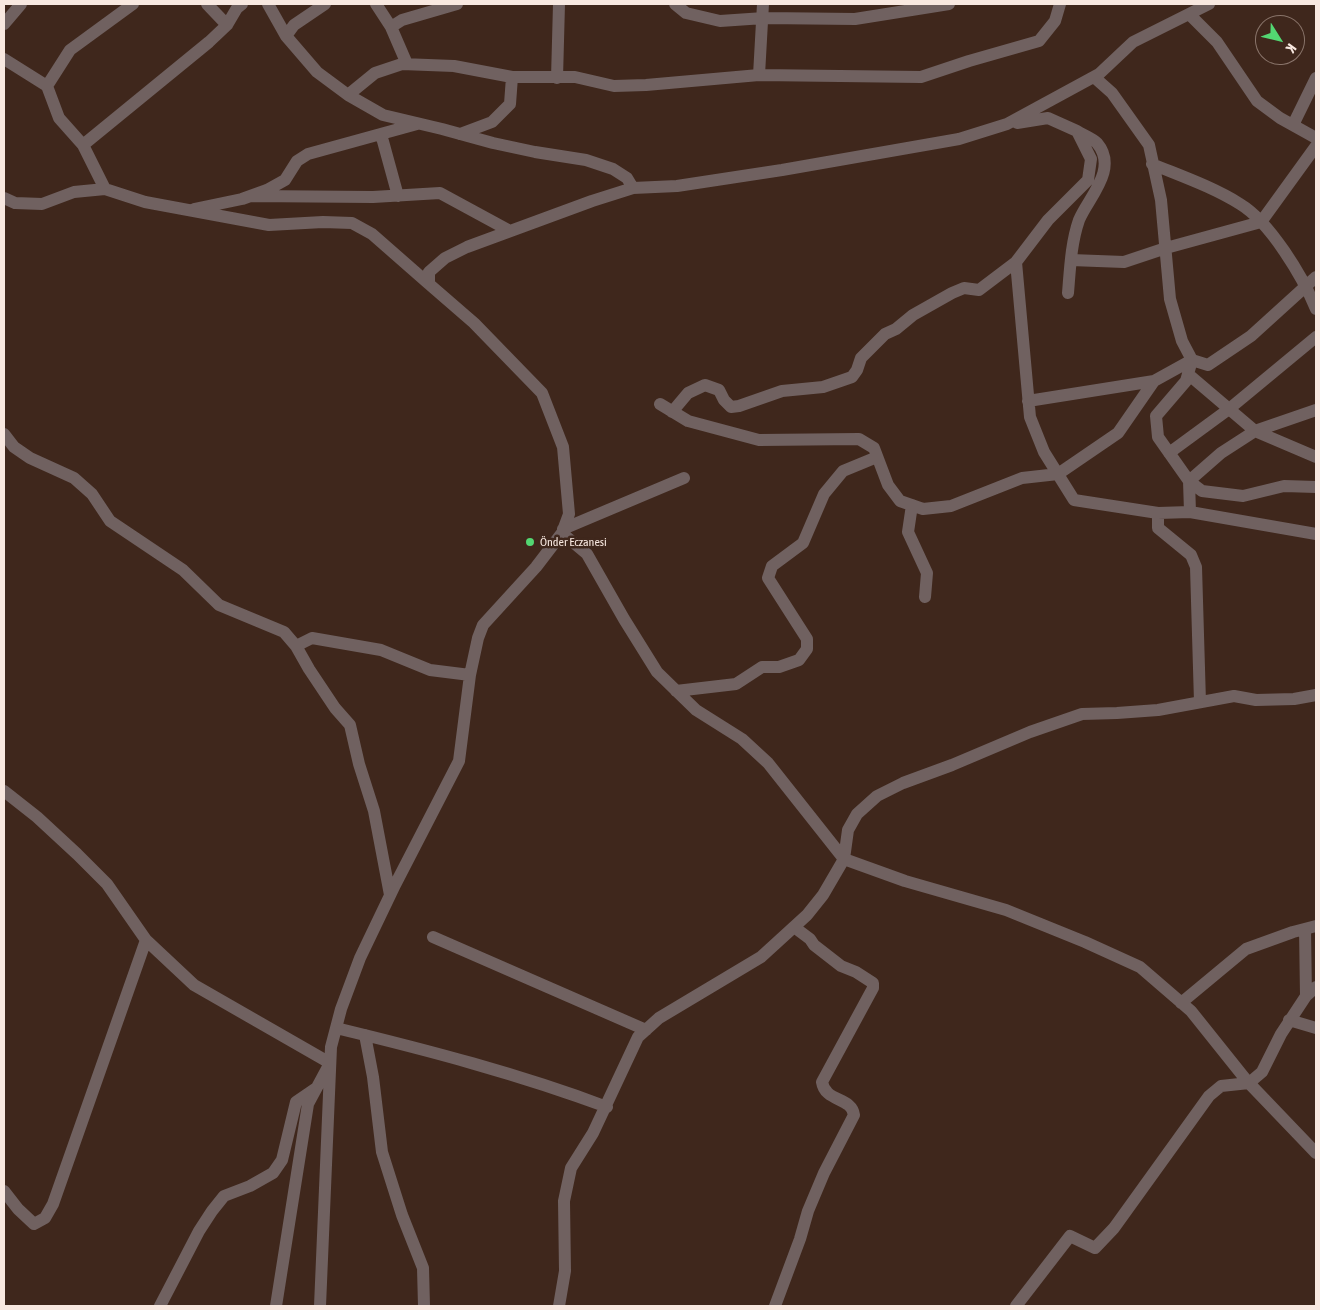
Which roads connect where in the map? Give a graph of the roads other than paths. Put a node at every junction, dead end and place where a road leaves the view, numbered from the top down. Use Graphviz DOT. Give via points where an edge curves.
graph roads {
  1 [pos="21,4"];
  2 [pos="133,4"];
  3 [pos="207,4"];
  4 [pos="242,4"];
  5 [pos="268,4"];
  6 [pos="325,4"];
  7 [pos="376,4"];
  8 [pos="457,4"];
  9 [pos="559,4"];
  10 [pos="675,4"];
  11 [pos="763,4"];
  12 [pos="949,4"];
  13 [pos="1060,4"];
  14 [pos="1209,4"];
  15 [pos="924,6"];
  16 [pos="1189,14"];
  17 [pos="764,18"];
  18 [pos="4,24"];
  19 [pos="227,26"];
  20 [pos="392,27"];
  21 [pos="286,36"];
  22 [pos="4,59"];
  23 [pos="407,64"];
  24 [pos="759,75"];
  25 [pos="512,77"];
  26 [pos="1094,77"];
  27 [pos="557,78"];
  28 [pos="1316,78"];
  29 [pos="46,86"];
  30 [pos="348,95"];
  31 [pos="420,124"];
  32 [pos="1007,124"];
  33 [pos="1293,125"];
  34 [pos="1077,131"];
  35 [pos="382,134"];
  36 [pos="460,134"];
  37 [pos="1316,138"];
  38 [pos="82,146"];
  39 [pos="1316,146"];
  40 [pos="1152,164"];
  41 [pos="105,188"];
  42 [pos="634,188"];
  43 [pos="250,196"];
  44 [pos="398,196"];
  45 [pos="4,198"];
  46 [pos="186,210"];
  47 [pos="1261,222"];
  48 [pos="510,231"];
  49 [pos="1166,248"];
  50 [pos="1071,260"];
  51 [pos="1016,262"];
  52 [pos="1316,278"];
  53 [pos="429,284"];
  54 [pos="1307,287"];
  55 [pos="1068,293"];
  56 [pos="1316,309"];
  57 [pos="1316,338"];
  58 [pos="1192,360"];
  59 [pos="1188,374"];
  60 [pos="1154,381"];
  61 [pos="1028,401"];
  62 [pos="660,404"];
  63 [pos="1229,409"];
  64 [pos="1316,410"];
  65 [pos="672,412"];
  66 [pos="1255,431"];
  67 [pos="4,434"];
  68 [pos="1169,453"];
  69 [pos="877,456"];
  70 [pos="1316,457"];
  71 [pos="1058,474"];
  72 [pos="684,478"];
  73 [pos="1189,482"];
  74 [pos="1316,487"];
  75 [pos="912,505"];
  76 [pos="1190,512"];
  77 [pos="1158,513"];
  78 [pos="563,531"];
  79 [pos="1316,534"];
  80 [pos="924,597"];
  81 [pos="296,646"];
  82 [pos="470,675"];
  83 [pos="676,691"];
  84 [pos="1316,695"];
  85 [pos="1200,702"];
  86 [pos="4,791"];
  87 [pos="844,858"];
  88 [pos="390,895"];
  89 [pos="794,927"];
  90 [pos="1311,928"];
  91 [pos="433,937"];
  92 [pos="146,940"];
  93 [pos="1316,987"];
  94 [pos="1306,996"];
  95 [pos="1181,1003"];
  96 [pos="1290,1020"];
  97 [pos="336,1028"];
  98 [pos="1316,1028"];
  99 [pos="646,1030"];
  100 [pos="364,1035"];
  101 [pos="330,1063"];
  102 [pos="1250,1083"];
  103 [pos="317,1088"];
  104 [pos="607,1107"];
  105 [pos="1316,1153"];
  106 [pos="4,1191"];
  107 [pos="160,1306"];
  108 [pos="276,1306"];
  109 [pos="320,1306"];
  110 [pos="424,1306"];
  111 [pos="559,1306"];
  112 [pos="775,1306"];
  113 [pos="1016,1306"];
  1 -- 18 [label="street"];
  2 -- 29 [label="street" via="70,50"];
  3 -- 19 [label="street"];
  4 -- 19 [label="street"];
  5 -- 21 [label="street"];
  6 -- 21 [label="street" via="294,25"];
  7 -- 20 [label="street"];
  8 -- 20 [label="street" via="402,20"];
  9 -- 27 [label="street"];
  10 -- 17 [label="street" via="686,13 720,21"];
  11 -- 17 [label="street"];
  12 -- 15 [label="street"];
  13 -- 24 [label="street" via="1055,21 1039,41 921,77"];
  14 -- 16 [label="street"];
  15 -- 17 [label="street" via="855,19"];
  16 -- 26 [label="street" via="1133,42"];
  16 -- 33 [label="street" via="1217,42 1257,101"];
  17 -- 24 [label="street"];
  19 -- 38 [label="street"];
  20 -- 23 [label="street"];
  21 -- 30 [label="street" via="318,72"];
  22 -- 29 [label="street"];
  23 -- 25 [label="street" via="454,66"];
  23 -- 30 [label="street" via="375,73"];
  24 -- 27 [label="street" via="638,86 614,86 575,77"];
  25 -- 27 [label="street"];
  25 -- 36 [label="street" via="510,104 492,122"];
  26 -- 32 [label="street"];
  26 -- 40 [label="street" via="1112,93 1149,145"];
  28 -- 33 [label="street"];
  29 -- 38 [label="street" via="59,118"];
  30 -- 31 [label="street" via="383,115"];
  31 -- 35 [label="street"];
  31 -- 36 [label="street"];
  32 -- 34 [label="street" via="1048,118"];
  32 -- 42 [label="street" via="959,139 782,170 678,186"];
  33 -- 37 [label="street"];
  34 -- 50 [label="street" via="1097,143 1105,158 1101,183 1080,219"];
  34 -- 51 [label="street" via="1091,159 1088,180 1048,220"];
  35 -- 43 [label="street" via="308,154 297,160 285,180"];
  35 -- 44 [label="street"];
  36 -- 42 [label="street" via="586,160 613,169 627,178"];
  38 -- 41 [label="street"];
  39 -- 47 [label="street"];
  40 -- 47 [label="street" via="1241,204"];
  40 -- 49 [label="street" via="1161,200"];
  41 -- 45 [label="street" via="74,192 42,204 15,203"];
  41 -- 46 [label="street" via="145,202"];
  42 -- 48 [label="street"];
  43 -- 44 [label="street"];
  43 -- 46 [label="street"];
  44 -- 48 [label="street" via="440,193"];
  46 -- 53 [label="street" via="269,225 352,224 372,234"];
  47 -- 49 [label="street"];
  47 -- 54 [label="street"];
  48 -- 53 [label="street" via="445,258 429,272"];
  49 -- 50 [label="street" via="1124,262"];
  49 -- 58 [label="street" via="1170,299 1182,341"];
  50 -- 55 [label="street"];
  51 -- 61 [label="street"];
  51 -- 65 [label="street" via="979,290 964,288 952,293 885,334 861,358 852,377 823,387 782,391 731,407 719,390 705,385 688,393"];
  52 -- 54 [label="street"];
  53 -- 78 [label="street" via="474,323 542,393 563,447 569,514"];
  54 -- 56 [label="street"];
  54 -- 58 [label="street" via="1251,336 1208,365"];
  57 -- 63 [label="street"];
  58 -- 59 [label="street"];
  58 -- 60 [label="street"];
  59 -- 63 [label="street"];
  59 -- 68 [label="street" via="1186,381 1156,416 1158,437"];
  60 -- 61 [label="street"];
  60 -- 71 [label="street" via="1118,433"];
  61 -- 71 [label="street" via="1030,417 1044,452"];
  62 -- 65 [label="street"];
  63 -- 66 [label="street"];
  63 -- 68 [label="street"];
  64 -- 66 [label="street"];
  65 -- 69 [label="street" via="688,421 759,440 859,440 874,448"];
  66 -- 70 [label="street"];
  66 -- 73 [label="street" via="1222,453"];
  67 -- 81 [label="street" via="14,447 30,458 74,478 92,494 110,521 182,570 218,605 284,632"];
  68 -- 73 [label="street"];
  69 -- 75 [label="street" via="888,486 900,501"];
  69 -- 83 [label="street" via="843,471 824,494 803,543 772,566 768,578 807,639 807,649 799,660 762,667 736,684"];
  71 -- 75 [label="street" via="1022,478 951,506 923,509"];
  71 -- 77 [label="street" via="1074,500"];
  72 -- 78 [label="street"];
  73 -- 74 [label="street" via="1202,491 1243,496 1284,486"];
  73 -- 76 [label="street"];
  75 -- 80 [label="street" via="908,532 927,573"];
  76 -- 77 [label="street"];
  76 -- 79 [label="street"];
  77 -- 85 [label="street" via="1158,528 1192,555 1196,567"];
  78 -- 82 [label="street" via="536,567 483,625"];
  78 -- 83 [label="street" via="587,554 657,672"];
  81 -- 82 [label="street" via="312,638 373,648 430,670"];
  81 -- 88 [label="street" via="335,708 350,724 374,811"];
  82 -- 88 [label="street" via="459,761"];
  83 -- 87 [label="street" via="696,710 742,739 768,763"];
  84 -- 85 [label="street" via="1256,700 1234,696"];
  85 -- 87 [label="street" via="1158,710 1082,714 903,783 877,796 857,814 848,830"];
  86 -- 92 [label="street" via="37,816 107,884"];
  87 -- 89 [label="street" via="823,895"];
  87 -- 95 [label="street" via="904,881 1006,910 1086,942 1140,967"];
  88 -- 97 [label="street" via="360,958"];
  89 -- 99 [label="street" via="761,957 659,1018"];
  89 -- 112 [label="street" via="841,966 873,983 873,988 822,1082 829,1095 854,1109 854,1115 808,1211"];
  90 -- 94 [label="street"];
  90 -- 95 [label="street" via="1246,949"];
  91 -- 99 [label="street"];
  92 -- 101 [label="street" via="194,984"];
  92 -- 106 [label="street" via="53,1204 45,1218 34,1224"];
  93 -- 94 [label="street"];
  94 -- 96 [label="street"];
  95 -- 102 [label="street"];
  96 -- 98 [label="street"];
  96 -- 102 [label="street" via="1262,1072"];
  97 -- 100 [label="street"];
  97 -- 101 [label="street" via="330,1047"];
  99 -- 104 [label="street" via="638,1037"];
  100 -- 104 [label="street" via="410,1046"];
  100 -- 110 [label="street" via="373,1077 382,1152 423,1268"];
  101 -- 103 [label="street"];
  101 -- 109 [label="street"];
  102 -- 105 [label="street"];
  102 -- 113 [label="street" via="1221,1086 1209,1096 1114,1228 1095,1248 1070,1236"];
  103 -- 107 [label="street" via="296,1102 282,1160 273,1173 224,1196 199,1231"];
  103 -- 108 [label="street" via="308,1104"];
  104 -- 111 [label="street" via="570,1168 564,1201 565,1271"];
}
